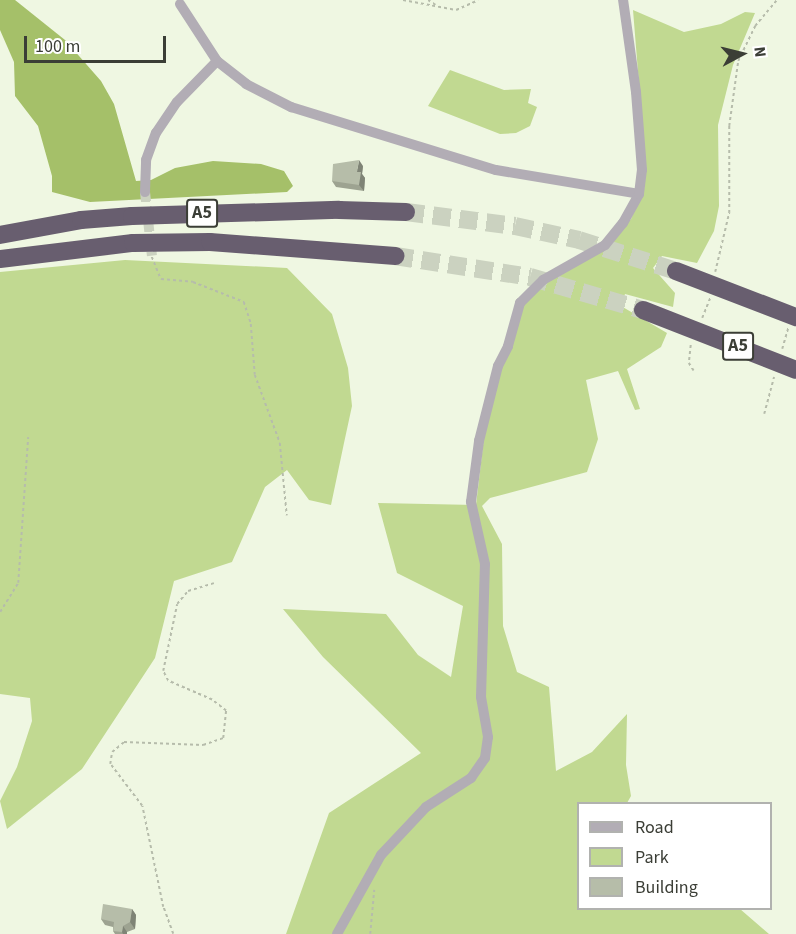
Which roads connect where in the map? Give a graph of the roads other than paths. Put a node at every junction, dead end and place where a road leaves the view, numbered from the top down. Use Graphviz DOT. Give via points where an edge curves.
graph roads {
  1 [pos="623,0"];
  2 [pos="180,4"];
  3 [pos="217,61"];
  4 [pos="145,192"];
  5 [pos="639,194"];
  6 [pos="406,212"];
  7 [pos="0,235"];
  8 [pos="395,256"];
  9 [pos="0,259"];
  10 [pos="676,271"];
  11 [pos="644,310"];
  12 [pos="796,317"];
  13 [pos="796,370"];
  14 [pos="337,934"];
  1 -- 5 [label="street" via="636,92 642,170"];
  2 -- 3 [label="street"];
  3 -- 4 [label="street" via="177,102 156,133 146,160"];
  3 -- 5 [label="street" via="275,100 351,127 496,170"];
  5 -- 14 [label="street" via="608,242 543,280 520,303 491,390 471,495 485,564 481,697 488,737 485,758 471,778 426,807 381,855"];
  6 -- 7 [label="highway, Α5" via="301,210 132,216 81,220"];
  8 -- 9 [label="highway, Α5" via="210,242 134,243"];
  10 -- 12 [label="highway, Α5"];
  11 -- 13 [label="highway, Α5"];
}
